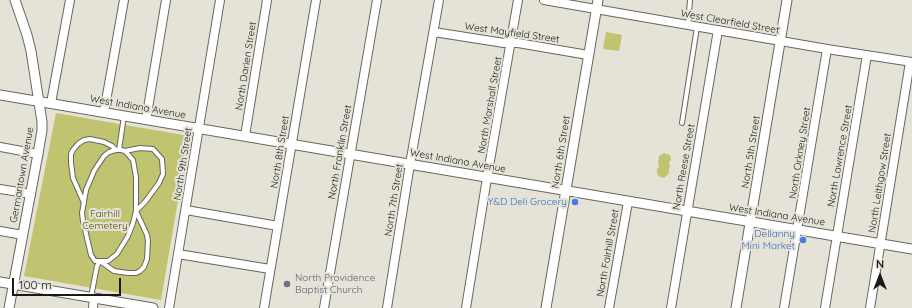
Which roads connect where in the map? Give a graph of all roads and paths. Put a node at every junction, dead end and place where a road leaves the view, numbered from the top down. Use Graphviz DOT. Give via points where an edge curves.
graph roads {
  1 [pos="14,0"];
  2 [pos="70,0"];
  3 [pos="124,0"];
  4 [pos="166,0"];
  5 [pos="220,0"];
  6 [pos="267,0"];
  7 [pos="316,0"];
  8 [pos="376,0"];
  9 [pos="439,0"];
  10 [pos="518,0"];
  11 [pos="544,0"];
  12 [pos="690,0"];
  13 [pos="787,0"];
  14 [pos="597,5"];
  15 [pos="688,25"];
  16 [pos="697,27"];
  17 [pos="718,30"];
  18 [pos="434,32"];
  19 [pos="781,41"];
  20 [pos="511,44"];
  21 [pos="828,49"];
  22 [pos="588,55"];
  23 [pos="867,55"];
  24 [pos="911,62"];
  25 [pos="0,95"];
  26 [pos="39,101"];
  27 [pos="51,103"];
  28 [pos="104,112"];
  29 [pos="124,116"];
  30 [pos="146,120"];
  31 [pos="682,123"];
  32 [pos="198,128"];
  33 [pos="245,136"];
  34 [pos="291,145"];
  35 [pos="0,147"];
  36 [pos="118,150"];
  37 [pos="125,151"];
  38 [pos="38,154"];
  39 [pos="350,154"];
  40 [pos="410,164"];
  41 [pos="487,178"];
  42 [pos="0,189"];
  43 [pos="566,191"];
  44 [pos="31,194"];
  45 [pos="628,202"];
  46 [pos="84,204"];
  47 [pos="186,210"];
  48 [pos="136,211"];
  49 [pos="687,211"];
  50 [pos="750,222"];
  51 [pos="278,226"];
  52 [pos="798,230"];
  53 [pos="0,231"];
  54 [pos="23,235"];
  55 [pos="837,236"];
  56 [pos="880,244"];
  57 [pos="912,249"];
  58 [pos="178,254"];
  59 [pos="100,262"];
  60 [pos="270,269"];
  61 [pos="0,282"];
  62 [pos="14,285"];
  63 [pos="93,298"];
  64 [pos="9,308"];
  65 [pos="93,308"];
  66 [pos="153,308"];
  67 [pos="169,308"];
  68 [pos="264,308"];
  69 [pos="324,308"];
  70 [pos="387,308"];
  71 [pos="466,308"];
  72 [pos="546,308"];
  73 [pos="609,308"];
  74 [pos="672,308"];
  75 [pos="736,308"];
  76 [pos="784,308"];
  77 [pos="825,308"];
  78 [pos="870,308"];
  1 -- 26 [label="street, Germantown Avenue" via="31,51"];
  2 -- 27 [label="street"];
  3 -- 28 [label="street"];
  4 -- 30 [label="street"];
  5 -- 32 [label="street, North 9th Street"];
  6 -- 33 [label="street, North Darien Street"];
  7 -- 34 [label="street, North 8th Street"];
  8 -- 39 [label="street, North Franklin Street"];
  9 -- 18 [label="street, North 7th Street"];
  10 -- 20 [label="street, North Marshall Street"];
  11 -- 14 [label="street, West Clearfield Street"];
  12 -- 15 [label="lane"];
  13 -- 19 [label="street, North 5th Street"];
  14 -- 15 [label="street, West Clearfield Street"];
  14 -- 22 [label="street, North 6th Street"];
  15 -- 16 [label="street, West Clearfield Street"];
  16 -- 17 [label="street, West Clearfield Street"];
  16 -- 31 [label="lane"];
  17 -- 19 [label="street, West Clearfield Street"];
  17 -- 49 [label="street, North Reese Street"];
  18 -- 20 [label="street, West Mayfield Street"];
  18 -- 40 [label="street, North 7th Street"];
  19 -- 21 [label="street, West Clearfield Street"];
  19 -- 50 [label="street, North 5th Street"];
  20 -- 22 [label="street, West Mayfield Street"];
  20 -- 41 [label="street, North Marshall Street"];
  21 -- 23 [label="street, West Clearfield Street"];
  21 -- 52 [label="street, North Orkney Street"];
  22 -- 43 [label="street, North 6th Street"];
  23 -- 24 [label="street, West Clearfield Street"];
  23 -- 55 [label="street, North Lawrence Street"];
  24 -- 56 [label="street, North Leithgow Street"];
  25 -- 26 [label="street, West Indiana Avenue"];
  26 -- 27 [label="street, West Indiana Avenue"];
  26 -- 38 [label="street, Germantown Avenue" via="42,130"];
  27 -- 28 [label="street, West Indiana Avenue"];
  28 -- 29 [label="street, West Indiana Avenue"];
  29 -- 30 [label="street, West Indiana Avenue"];
  29 -- 36 [label="lane"];
  30 -- 32 [label="street, West Indiana Avenue"];
  32 -- 33 [label="street, West Indiana Avenue"];
  32 -- 47 [label="street, North 9th Street"];
  33 -- 34 [label="street, West Indiana Avenue"];
  34 -- 39 [label="street, West Indiana Avenue"];
  34 -- 51 [label="street, North 8th Street"];
  35 -- 38 [label="street"];
  36 -- 37 [label="lane"];
  36 -- 46 [label="lane" via="104,156 94,171 86,190"];
  36 -- 46 [label="lane" via="104,142 84,140 73,150 73,178"];
  37 -- 48 [label="lane" via="135,166"];
  37 -- 48 [label="lane" via="153,149 162,159 159,183"];
  38 -- 44 [label="street, Germantown Avenue"];
  39 -- 40 [label="street, West Indiana Avenue"];
  39 -- 69 [label="street, North Franklin Street"];
  40 -- 41 [label="street, West Indiana Avenue"];
  40 -- 70 [label="street, North 7th Street"];
  41 -- 43 [label="street, West Indiana Avenue"];
  41 -- 71 [label="street, North Marshall Street"];
  42 -- 44 [label="street"];
  43 -- 45 [label="street, West Indiana Avenue"];
  43 -- 72 [label="street, North 6th Street"];
  44 -- 54 [label="street, Germantown Avenue"];
  45 -- 49 [label="street, West Indiana Avenue"];
  45 -- 73 [label="street, North Fairhill Street"];
  46 -- 59 [label="lane" via="82,221 88,246 91,255"];
  47 -- 51 [label="street"];
  47 -- 58 [label="street, North 9th Street"];
  48 -- 59 [label="lane" via="128,236 117,254 108,261"];
  48 -- 59 [label="lane" via="148,241 144,267 136,273 120,273"];
  49 -- 50 [label="street, West Indiana Avenue"];
  49 -- 74 [label="street, North Reese Street"];
  50 -- 52 [label="street, West Indiana Avenue"];
  50 -- 75 [label="street, North 5th Street"];
  51 -- 60 [label="street, North 8th Street"];
  52 -- 55 [label="street, West Indiana Avenue"];
  52 -- 76 [label="street, North Orkney Street"];
  53 -- 54 [label="street"];
  54 -- 62 [label="street, Germantown Avenue"];
  55 -- 56 [label="street, West Indiana Avenue"];
  55 -- 77 [label="street, North Lawrence Street"];
  56 -- 57 [label="street, West Indiana Avenue"];
  56 -- 78 [label="street, North Leithgow Street"];
  58 -- 60 [label="street"];
  58 -- 67 [label="street, North 9th Street"];
  59 -- 63 [label="lane" via="96,266"];
  60 -- 68 [label="street, North 8th Street"];
  61 -- 62 [label="street"];
  62 -- 63 [label="street"];
  62 -- 64 [label="street, Germantown Avenue"];
  63 -- 65 [label="street"];
  63 -- 66 [label="street"];
}
